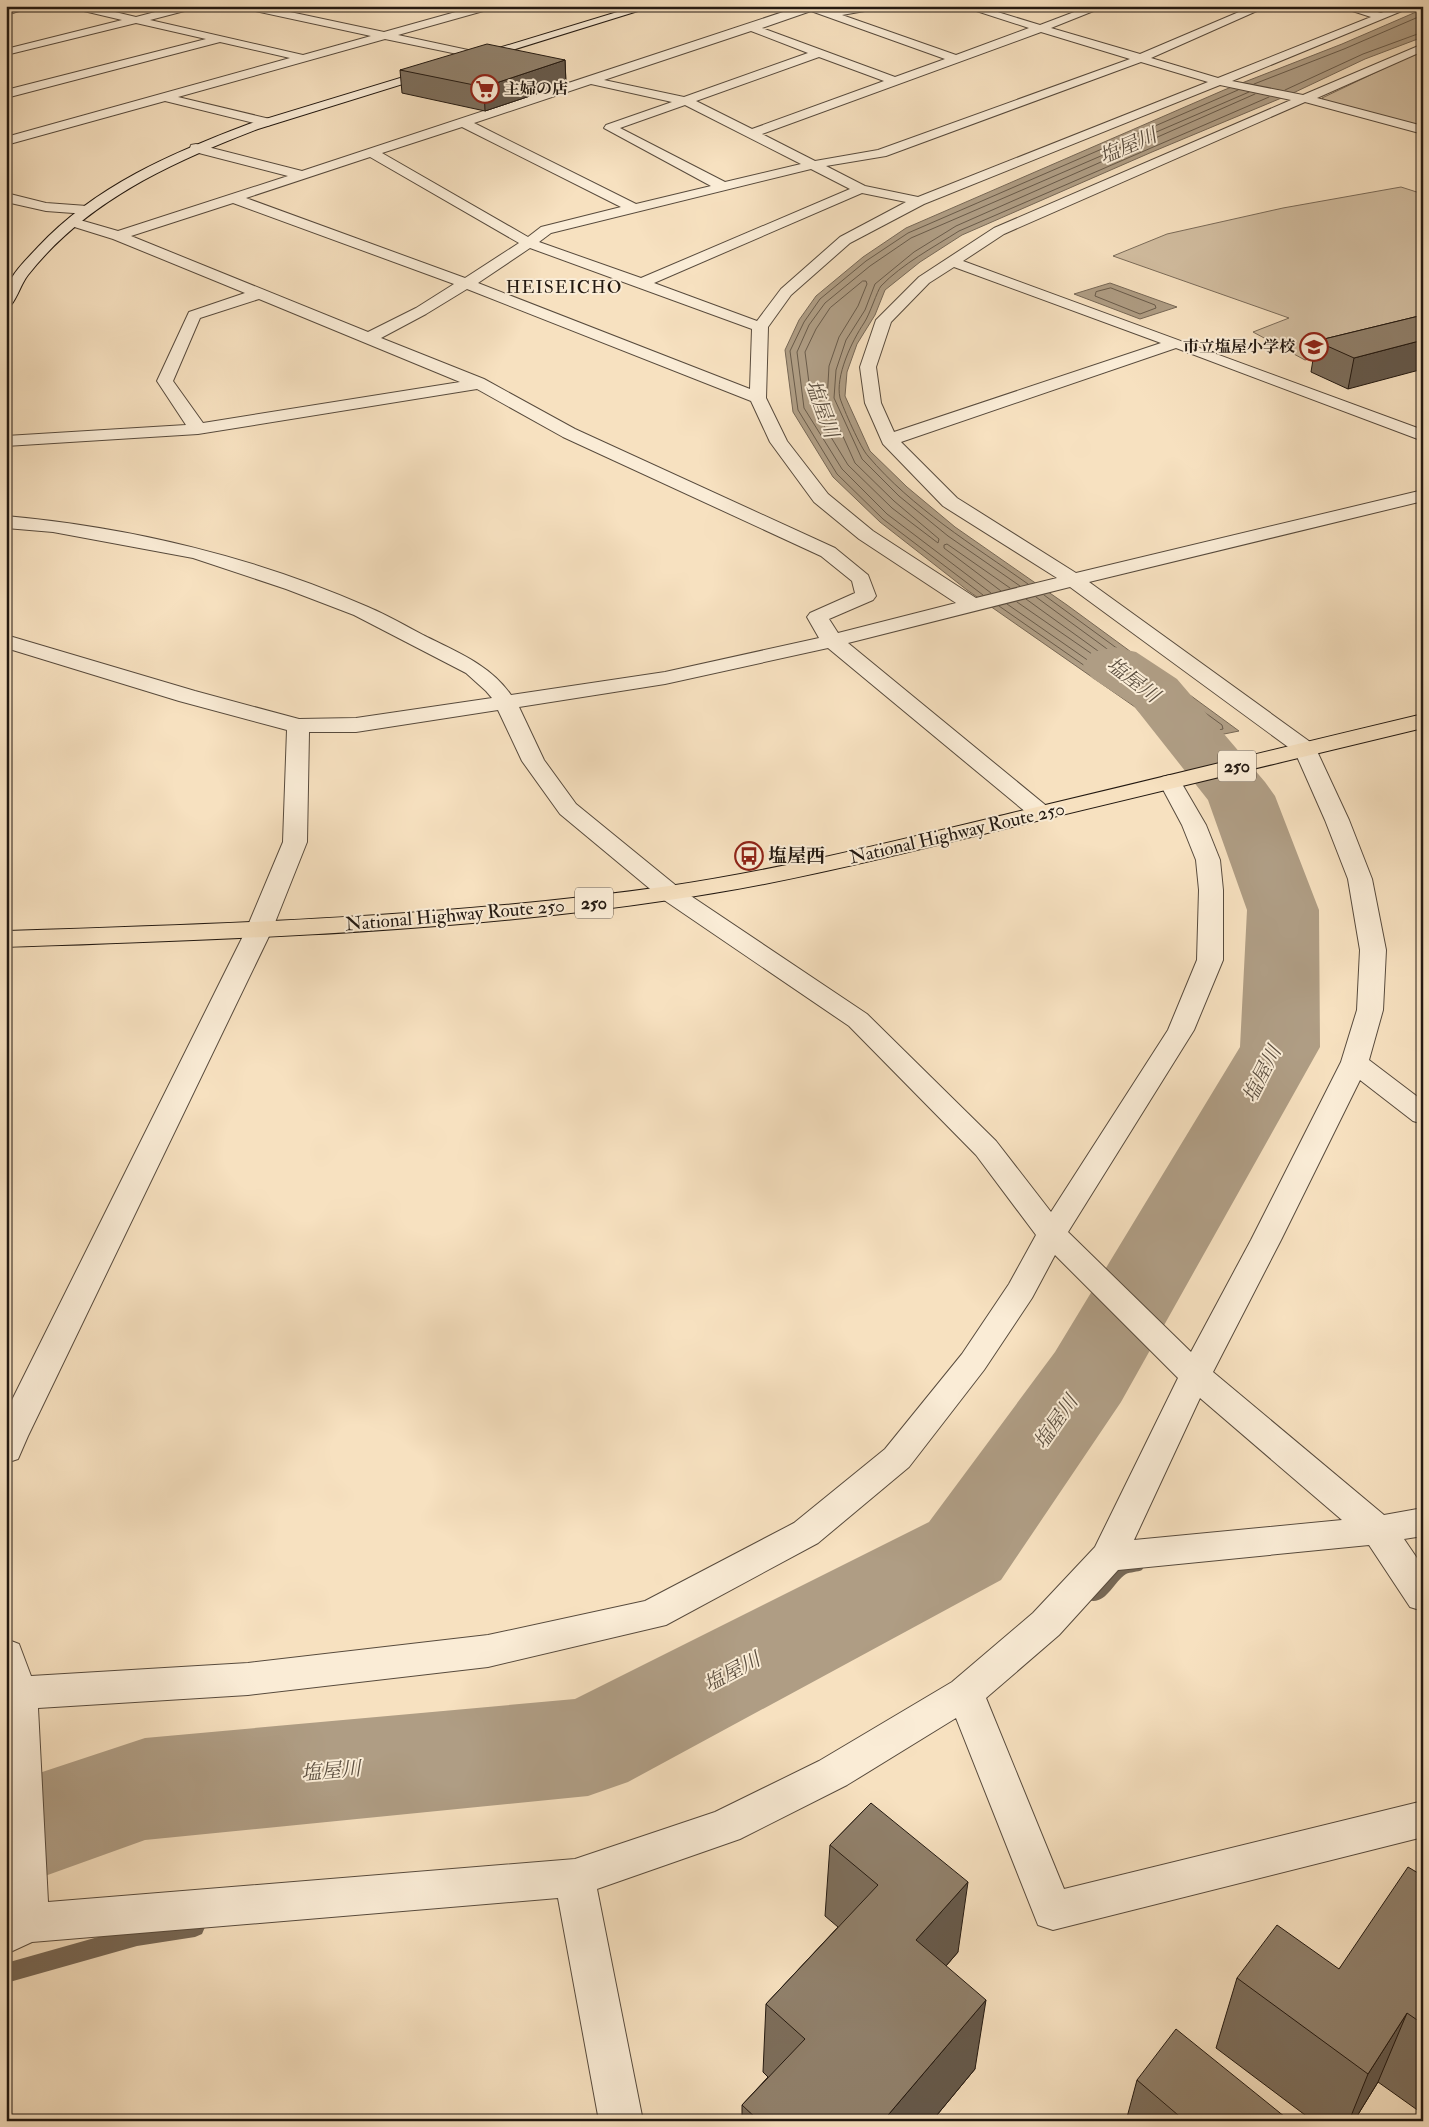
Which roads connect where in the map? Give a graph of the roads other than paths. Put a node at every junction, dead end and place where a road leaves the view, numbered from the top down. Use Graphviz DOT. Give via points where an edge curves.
graph roads {
  1 [pos="30,6"];
  2 [pos="75,6"];
  3 [pos="192,6"];
  4 [pos="246,6"];
  5 [pos="490,6"];
  6 [pos="649,6"];
  7 [pos="876,6"];
  8 [pos="966,6"];
  9 [pos="1101,6"];
  10 [pos="1262,6"];
  11 [pos="1342,6"];
  12 [pos="1409,6"];
  13 [pos="808,7"];
  14 [pos="323,9"];
  15 [pos="6,12"];
  16 [pos="829,14"];
  17 [pos="294,16"];
  18 [pos="1382,17"];
  19 [pos="136,20"];
  20 [pos="750,27"];
  21 [pos="1039,29"];
  22 [pos="384,36"];
  23 [pos="219,39"];
  24 [pos="1423,47"];
  25 [pos="6,52"];
  26 [pos="818,53"];
  27 [pos="484,57"];
  28 [pos="303,58"];
  29 [pos="956,59"];
  30 [pos="1139,59"];
  31 [pos="503,61"];
  32 [pos="570,76"];
  33 [pos="590,80"];
  34 [pos="894,81"];
  35 [pos="1217,81"];
  36 [pos="6,94"];
  37 [pos="165,96"];
  38 [pos="1303,100"];
  39 [pos="686,101"];
  40 [pos="266,122"];
  41 [pos="462,122"];
  42 [pos="1423,130"];
  43 [pos="751,134"];
  44 [pos="6,141"];
  45 [pos="196,148"];
  46 [pos="371,152"];
  47 [pos="812,165"];
  48 [pos="302,175"];
  49 [pos="722,186"];
  50 [pos="861,189"];
  51 [pos="6,197"];
  52 [pos="233,198"];
  53 [pos="919,201"];
  54 [pos="633,208"];
  55 [pos="87,210"];
  56 [pos="73,222"];
  57 [pos="118,236"];
  58 [pos="527,242"];
  59 [pos="952,262"];
  60 [pos="6,270"];
  61 [pos="22,273"];
  62 [pos="465,283"];
  63 [pos="640,284"];
  64 [pos="261,293"];
  65 [pos="6,302"];
  66 [pos="760,326"];
  67 [pos="367,339"];
  68 [pos="1176,343"];
  69 [pos="478,383"];
  70 [pos="758,398"];
  71 [pos="198,429"];
  72 [pos="1423,436"];
  73 [pos="890,440"];
  74 [pos="6,441"];
  75 [pos="1423,495"];
  76 [pos="6,522"];
  77 [pos="1073,580"];
  78 [pos="974,606"];
  79 [pos="6,641"];
  80 [pos="832,641"];
  81 [pos="506,703"];
  82 [pos="1423,720"];
  83 [pos="298,726"];
  84 [pos="1305,749"];
  85 [pos="1170,782"];
  86 [pos="1042,813"];
  87 [pos="670,893"];
  88 [pos="259,930"];
  89 [pos="6,939"];
  90 [pos="1354,1062"];
  91 [pos="1423,1115"];
  92 [pos="1052,1234"];
  93 [pos="1195,1375"];
  94 [pos="6,1450"];
  95 [pos="1423,1522"];
  96 [pos="1378,1530"];
  97 [pos="1108,1557"];
  98 [pos="1423,1596"];
  99 [pos="6,1655"];
  100 [pos="964,1693"];
  101 [pos="12,1695"];
  102 [pos="1423,1819"];
  103 [pos="575,1878"];
  104 [pos="17,1929"];
  105 [pos="621,2121"];
  1 -- 15 [label="street"];
  2 -- 19 [label="street"];
  3 -- 19 [label="street"];
  4 -- 17 [label="street"];
  5 -- 22 [label="street"];
  6 -- 27 [label="street"];
  7 -- 16 [label="street"];
  8 -- 21 [label="street"];
  9 -- 21 [label="street"];
  10 -- 30 [label="street"];
  11 -- 18 [label="street"];
  12 -- 18 [label="street"];
  13 -- 16 [label="street"];
  13 -- 20 [label="street"];
  14 -- 17 [label="street"];
  16 -- 29 [label="street"];
  17 -- 22 [label="street"];
  18 -- 35 [label="street"];
  19 -- 23 [label="street"];
  19 -- 25 [label="street"];
  20 -- 26 [label="street"];
  20 -- 33 [label="street"];
  21 -- 29 [label="street"];
  21 -- 30 [label="street"];
  22 -- 27 [label="street"];
  22 -- 28 [label="street"];
  23 -- 28 [label="street"];
  23 -- 36 [label="street"];
  24 -- 38 [label="street"];
  26 -- 34 [label="street"];
  26 -- 39 [label="street"];
  27 -- 31 [label="street"];
  27 -- 40 [label="street"];
  28 -- 37 [label="street"];
  29 -- 34 [label="street"];
  30 -- 35 [label="street"];
  30 -- 47 [label="street" via="881,153"];
  32 -- 33 [label="street"];
  33 -- 39 [label="street"];
  33 -- 41 [label="street"];
  34 -- 43 [label="street"];
  35 -- 38 [label="street"];
  35 -- 53 [label="street"];
  37 -- 40 [label="street"];
  37 -- 44 [label="street"];
  38 -- 42 [label="street"];
  38 -- 59 [label="street" via="999,231"];
  39 -- 43 [label="street"];
  39 -- 49 [label="street" via="610,128"];
  40 -- 45 [label="street"];
  41 -- 46 [label="street"];
  41 -- 54 [label="street"];
  43 -- 47 [label="street"];
  45 -- 48 [label="street"];
  45 -- 55 [label="street" via="144,173"];
  46 -- 48 [label="street"];
  46 -- 58 [label="street"];
  47 -- 49 [label="street"];
  47 -- 50 [label="street"];
  48 -- 52 [label="street"];
  49 -- 54 [label="street"];
  50 -- 53 [label="street"];
  50 -- 63 [label="street"];
  51 -- 55 [label="street" via="26,205"];
  52 -- 57 [label="street"];
  52 -- 62 [label="street"];
  53 -- 66 [label="street" via="845,240 786,292"];
  54 -- 58 [label="street" via="546,230"];
  55 -- 56 [label="street"];
  56 -- 57 [label="street"];
  56 -- 61 [label="street"];
  57 -- 64 [label="street"];
  58 -- 62 [label="street" via="506,259"];
  58 -- 63 [label="street"];
  59 -- 68 [label="street"];
  59 -- 73 [label="street" via="924,280 884,320 868,367 873,403"];
  60 -- 61 [label="street"];
  61 -- 65 [label="street"];
  62 -- 67 [label="street" via="422,311"];
  62 -- 70 [label="street"];
  63 -- 66 [label="street"];
  64 -- 67 [label="street"];
  64 -- 71 [label="street" via="194,315 165,381"];
  66 -- 70 [label="street"];
  67 -- 69 [label="street"];
  68 -- 72 [label="street"];
  68 -- 73 [label="street"];
  69 -- 71 [label="street"];
  69 -- 80 [label="street" via="569,433 828,552 861,579 866,596 817,617"];
  70 -- 78 [label="street" via="779,442 821,498 866,535"];
  71 -- 74 [label="street"];
  73 -- 77 [label="street" via="950,502"];
  75 -- 77 [label="street"];
  76 -- 81 [label="street" via="53,526 197,553 293,585 360,610 473,668 494,686"];
  77 -- 78 [label="street"];
  77 -- 84 [label="street"];
  78 -- 80 [label="street"];
  79 -- 83 [label="street"];
  80 -- 81 [label="street" via="664,678"];
  80 -- 86 [label="street"];
  81 -- 83 [label="street" via="356,725"];
  81 -- 87 [label="street" via="533,761 568,808"];
  82 -- 84 [label="highway, National Highway Route 250 / 250"];
  83 -- 88 [label="street" via="295,842"];
  84 -- 85 [label="highway, National Highway Route 250 / 250"];
  84 -- 90 [label="street" via="1360,878 1373,950 1370,1010"];
  85 -- 86 [label="highway, National Highway Route 250 / 250"];
  85 -- 92 [label="street" via="1194,825 1208,860 1210,960 1182,1030"];
  86 -- 87 [label="highway, National Highway Route 250 / 250" via="864,856"];
  87 -- 88 [label="highway, National Highway Route 250 / 250" via="434,920"];
  87 -- 92 [label="street" via="858,1020 986,1148"];
  88 -- 89 [label="highway, National Highway Route 250 / 250"];
  88 -- 94 [label="street"];
  90 -- 91 [label="street"];
  90 -- 93 [label="street"];
  92 -- 93 [label="street"];
  92 -- 101 [label="street" via="1021,1290 973,1362 897,1458 806,1533 653,1614 488,1651 248,1678"];
  93 -- 96 [label="street"];
  93 -- 97 [label="street"];
  95 -- 96 [label="street"];
  96 -- 97 [label="street"];
  96 -- 98 [label="street"];
  97 -- 100 [label="street" via="1046,1624"];
  99 -- 101 [label="street"];
  100 -- 102 [label="street" via="1053,1911"];
  100 -- 103 [label="street" via="833,1773 726,1826"];
  101 -- 104 [label="street"];
  103 -- 104 [label="street"];
  103 -- 105 [label="street"];
}
